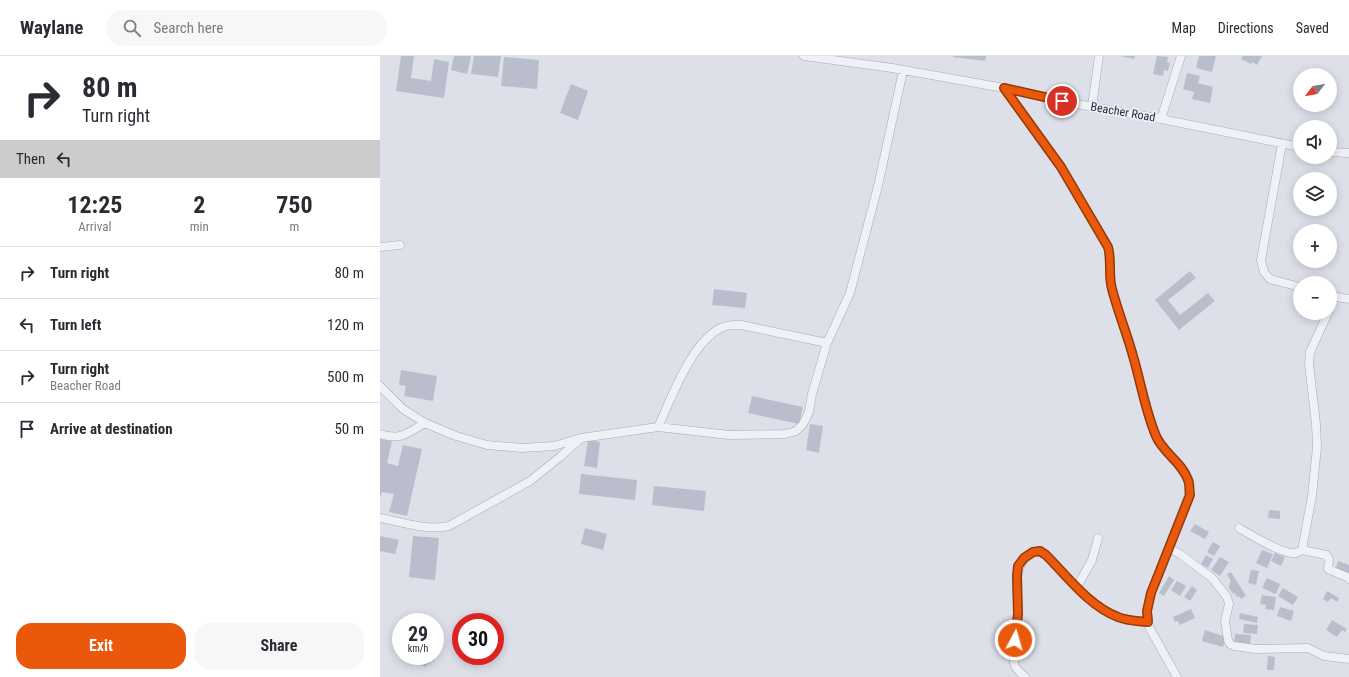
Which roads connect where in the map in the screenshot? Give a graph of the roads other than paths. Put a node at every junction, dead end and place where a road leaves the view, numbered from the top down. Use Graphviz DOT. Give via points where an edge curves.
graph roads {
  1 [pos="804,56"];
  2 [pos="1099,56"];
  3 [pos="1181,56"];
  4 [pos="903,71"];
  5 [pos="1004,88"];
  6 [pos="1092,107"];
  7 [pos="1161,119"];
  8 [pos="1282,144"];
  9 [pos="1293,146"];
  10 [pos="1337,152"];
  11 [pos="1349,153"];
  12 [pos="400,245"];
  13 [pos="380,247"];
  14 [pos="1293,285"];
  15 [pos="1337,297"];
  16 [pos="1349,299"];
  17 [pos="1325,320"];
  18 [pos="827,343"];
  19 [pos="380,386"];
  20 [pos="424,423"];
  21 [pos="658,427"];
  22 [pos="380,434"];
  23 [pos="581,438"];
  24 [pos="554,446"];
  25 [pos="560,457"];
  26 [pos="380,518"];
  27 [pos="1239,528"];
  28 [pos="1098,538"];
  29 [pos="1169,548"];
  30 [pos="1302,550"];
  31 [pos="1349,579"];
  32 [pos="1077,587"];
  33 [pos="1148,622"];
  34 [pos="1349,659"];
  35 [pos="1025,677"];
  36 [pos="1177,677"];
  1 -- 4 [label="street, Beacher Road"];
  2 -- 6 [label="street"];
  3 -- 7 [label="street"];
  4 -- 5 [label="street, Beacher Road"];
  4 -- 18 [label="street" via="878,186 850,293"];
  5 -- 6 [label="street, Beacher Road"];
  5 -- 29 [label="street" via="1061,167 1108,247 1112,288 1157,437 1181,466 1189,481 1190,495"];
  6 -- 7 [label="street, Beacher Road"];
  7 -- 8 [label="street, Beacher Road"];
  8 -- 9 [label="street, Beacher Road"];
  8 -- 14 [label="street" via="1261,260 1264,272 1270,279"];
  10 -- 11 [label="street"];
  12 -- 13 [label="street"];
  15 -- 16 [label="street"];
  17 -- 30 [label="street" via="1310,352 1317,447 1312,496"];
  18 -- 21 [label="street" via="741,325 725,326 702,343 688,364"];
  18 -- 21 [label="street" via="808,412 803,424 796,431 785,434 729,435"];
  19 -- 20 [label="street" via="403,409"];
  20 -- 22 [label="street" via="397,438"];
  20 -- 24 [label="street" via="487,445 522,448"];
  21 -- 23 [label="street"];
  23 -- 24 [label="street"];
  23 -- 25 [label="street"];
  24 -- 25 [label="street"];
  25 -- 26 [label="street" via="530,481 449,526 441,528"];
  27 -- 30 [label="street" via="1289,553"];
  28 -- 32 [label="street" via="1092,560"];
  29 -- 33 [label="street" via="1151,593 1147,611"];
  29 -- 34 [label="street" via="1212,578 1227,597 1229,604 1225,622 1230,644 1256,649 1308,648 1324,656"];
  30 -- 31 [label="street" via="1326,555 1329,559 1328,569"];
  32 -- 33 [label="street" via="1108,613 1119,618"];
  32 -- 35 [label="street" via="1040,551 1024,558 1018,566 1018,614 1014,653 1015,665"];
  33 -- 36 [label="street"];
}
